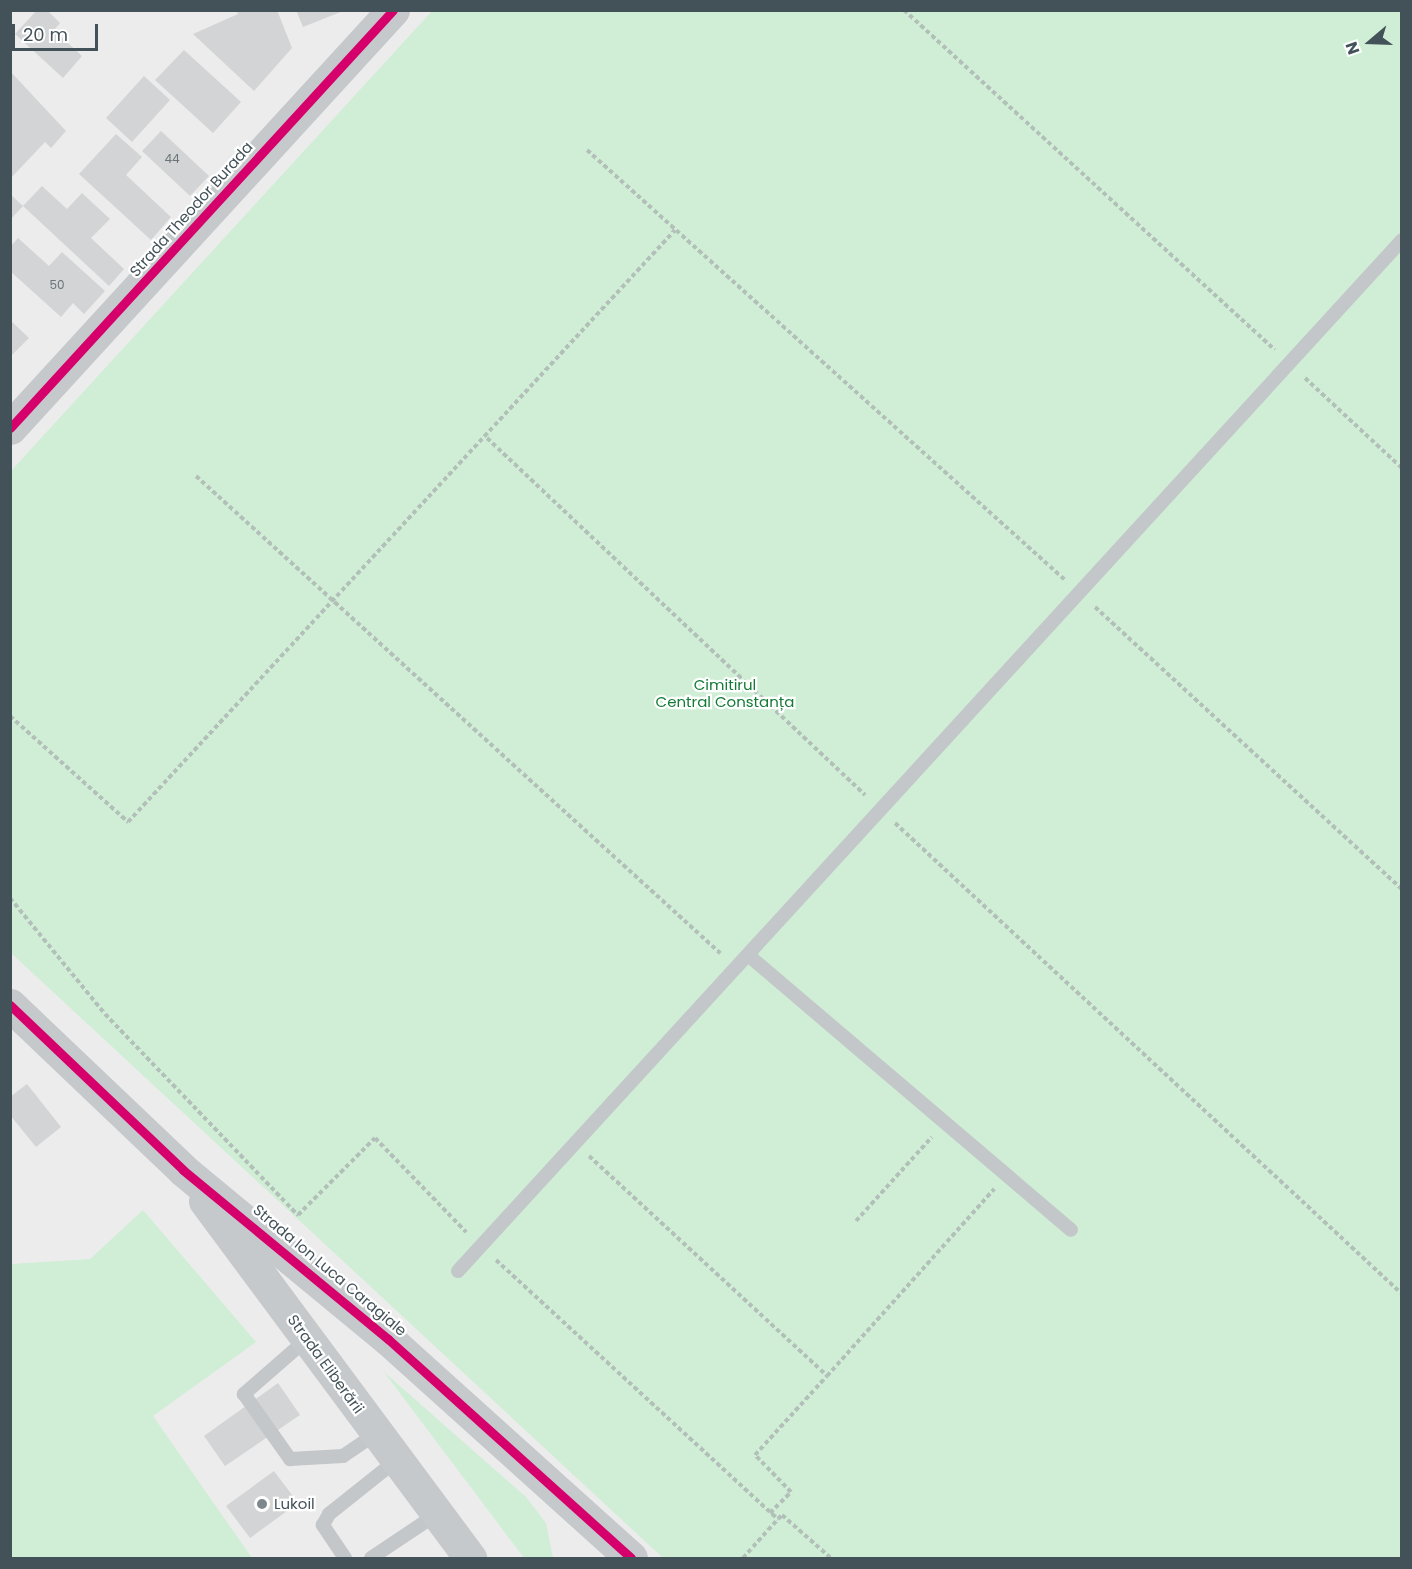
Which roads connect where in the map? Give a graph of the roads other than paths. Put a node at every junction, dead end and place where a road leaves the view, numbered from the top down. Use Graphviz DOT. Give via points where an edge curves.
graph roads {
  1 [pos="393,10"];
  2 [pos="1401,240"];
  3 [pos="10,428"];
  4 [pos="748,955"];
  5 [pos="10,1005"];
  6 [pos="10,1033"];
  7 [pos="64,1055"];
  8 [pos="183,1170"];
  9 [pos="1071,1230"];
  10 [pos="458,1271"];
  11 [pos="308,1339"];
  12 [pos="377,1432"];
  13 [pos="397,1460"];
  14 [pos="437,1514"];
  15 [pos="610,1552"];
  16 [pos="345,1558"];
  17 [pos="371,1558"];
  18 [pos="470,1558"];
  1 -- 3 [label="street, Strada Theodor Burada"];
  2 -- 4 [label="lane"];
  4 -- 9 [label="lane"];
  4 -- 10 [label="lane"];
  5 -- 7 [label="street, Strada Ion Luca Caragiale"];
  6 -- 7 [label="street"];
  7 -- 8 [label="street, Strada Ion Luca Caragiale"];
  8 -- 11 [label="street, Strada Eliberării"];
  8 -- 15 [label="street, Strada Ion Luca Caragiale" via="388,1339"];
  11 -- 12 [label="street, Strada Eliberării"];
  11 -- 12 [label="lane" via="244,1394 290,1459 343,1456"];
  12 -- 13 [label="street, Strada Eliberării"];
  13 -- 14 [label="street, Strada Eliberării"];
  13 -- 16 [label="lane" via="329,1514 323,1525"];
  14 -- 17 [label="lane"];
  14 -- 18 [label="street, Strada Eliberării"];
}
